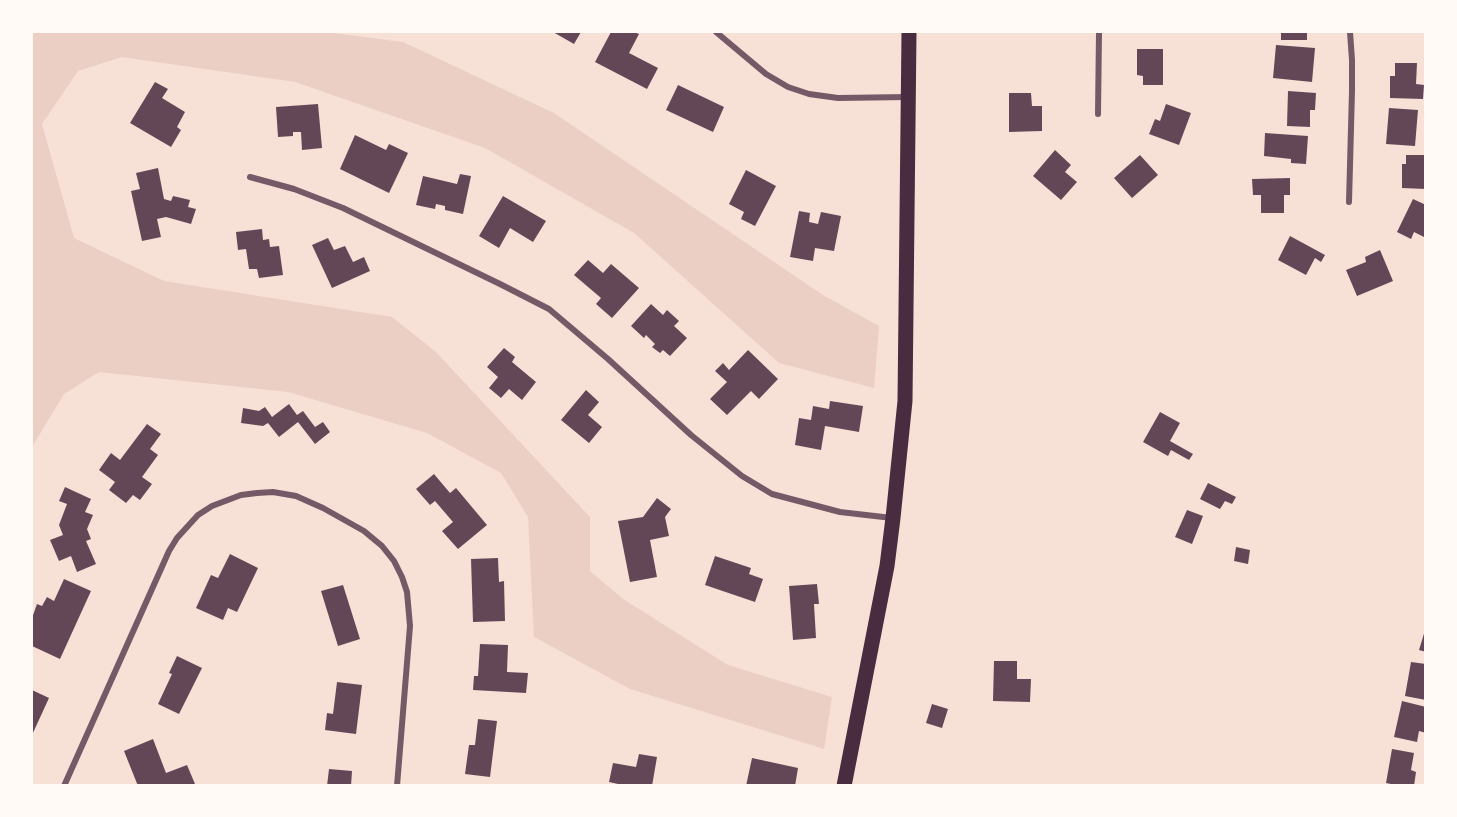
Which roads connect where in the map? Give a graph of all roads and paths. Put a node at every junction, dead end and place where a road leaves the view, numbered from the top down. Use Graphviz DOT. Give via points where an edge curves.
graph roads {
  1 [pos="716,32"];
  2 [pos="909,32"];
  3 [pos="1099,32"];
  4 [pos="1350,32"];
  5 [pos="908,97"];
  6 [pos="1098,114"];
  7 [pos="250,177"];
  8 [pos="1349,202"];
  9 [pos="894,518"];
  10 [pos="64,786"];
  11 [pos="397,786"];
  12 [pos="844,786"];
  1 -- 5 [label="street" via="766,74 788,87 838,98"];
  2 -- 5 [label="main road"];
  3 -- 6 [label="street"];
  4 -- 8 [label="street"];
  5 -- 9 [label="main road" via="905,401"];
  7 -- 9 [label="street" via="343,208 549,309 700,442 772,494 840,512"];
  9 -- 12 [label="main road"];
  10 -- 11 [label="street" via="177,538 212,506 256,492 296,496 364,531 382,546 402,577 410,626"];
}
